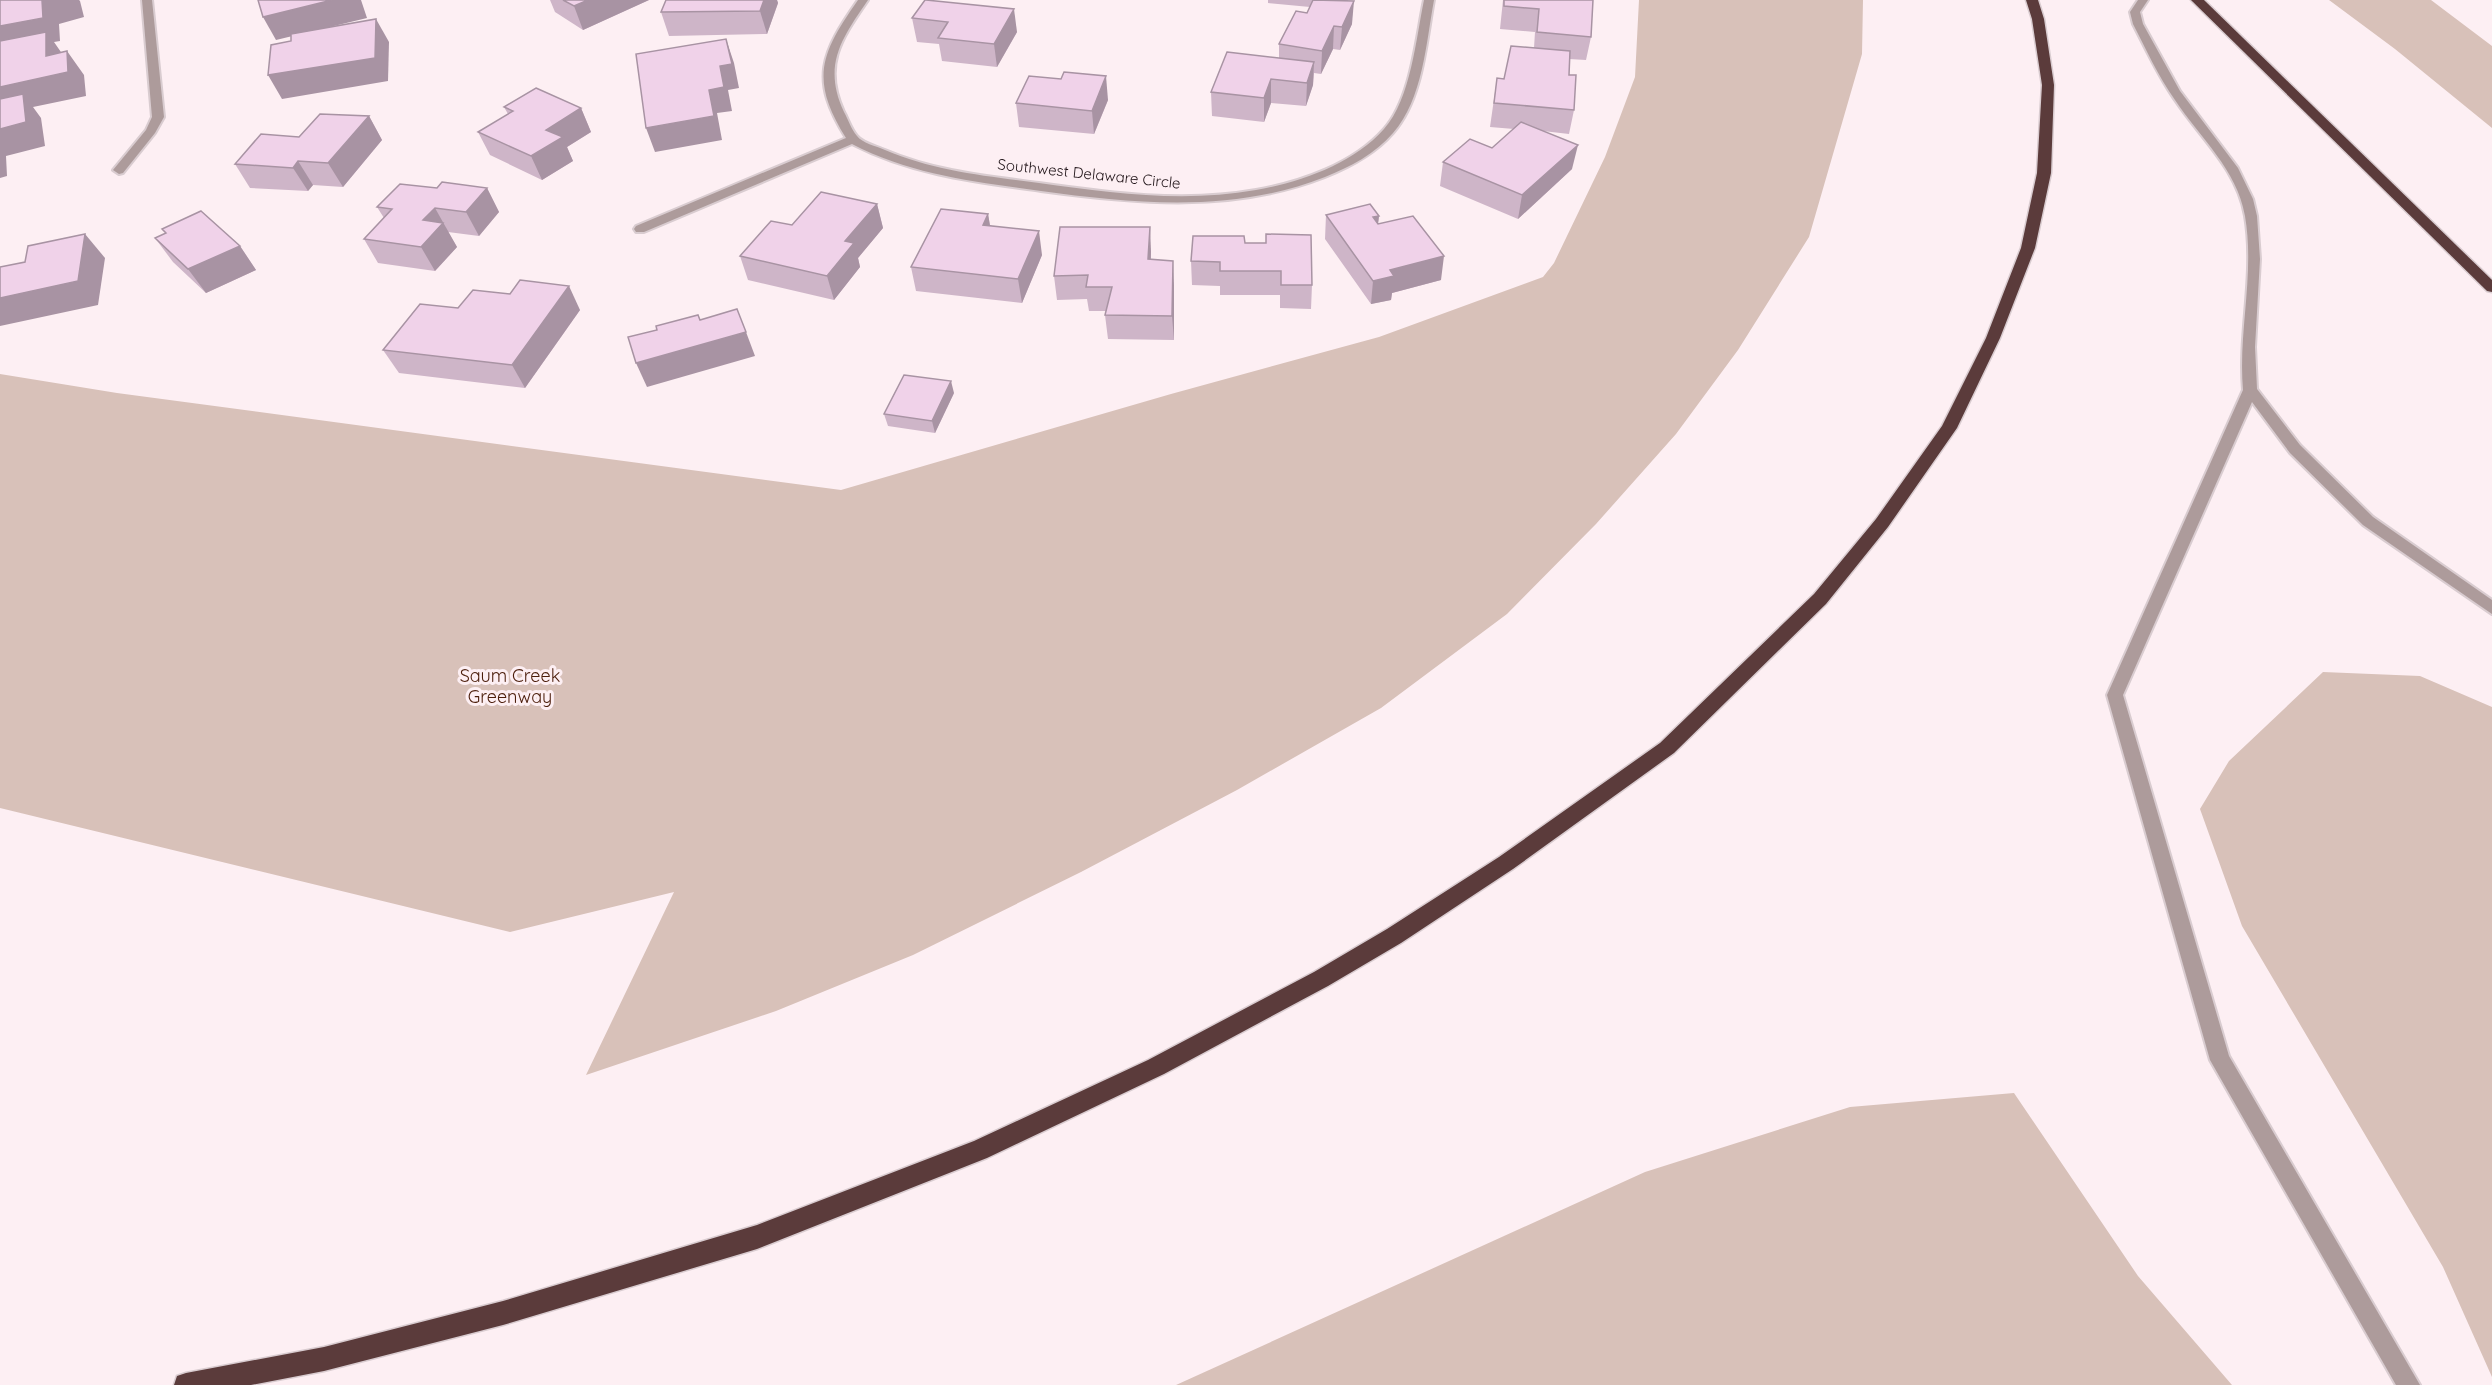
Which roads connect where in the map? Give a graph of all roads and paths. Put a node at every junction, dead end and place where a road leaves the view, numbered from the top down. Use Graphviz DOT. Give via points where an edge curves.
graph roads {
  1 [pos="147,0"];
  2 [pos="862,0"];
  3 [pos="1430,0"];
  4 [pos="2032,0"];
  5 [pos="2143,0"];
  6 [pos="2197,0"];
  7 [pos="854,140"];
  8 [pos="119,170"];
  9 [pos="640,229"];
  10 [pos="2492,288"];
  11 [pos="2250,390"];
  12 [pos="2492,608"];
  13 [pos="186,1385"];
  14 [pos="2409,1385"];
  1 -- 8 [label="street" via="158,117"];
  2 -- 7 [label="street" via="835,41 826,69 832,101"];
  3 -- 7 [label="street, Southwest Delaware Circle" via="1405,106 1393,126 1350,162 1283,188 1191,201 1138,199 954,177 904,163"];
  4 -- 13 [label="highway" via="2048,86 2044,173 2028,248 1993,338 1949,428 1882,522 1820,599 1667,748 1506,863 1385,942 1156,1067 979,1150 757,1237 503,1313 324,1359"];
  5 -- 11 [label="street" via="2135,12 2138,24 2180,100 2231,162 2245,188 2252,228 2247,370"];
  6 -- 10 [label="highway"];
  7 -- 9 [label="street"];
  11 -- 12 [label="street" via="2295,449 2367,521"];
  11 -- 14 [label="street" via="2115,695 2220,1060"];
}
